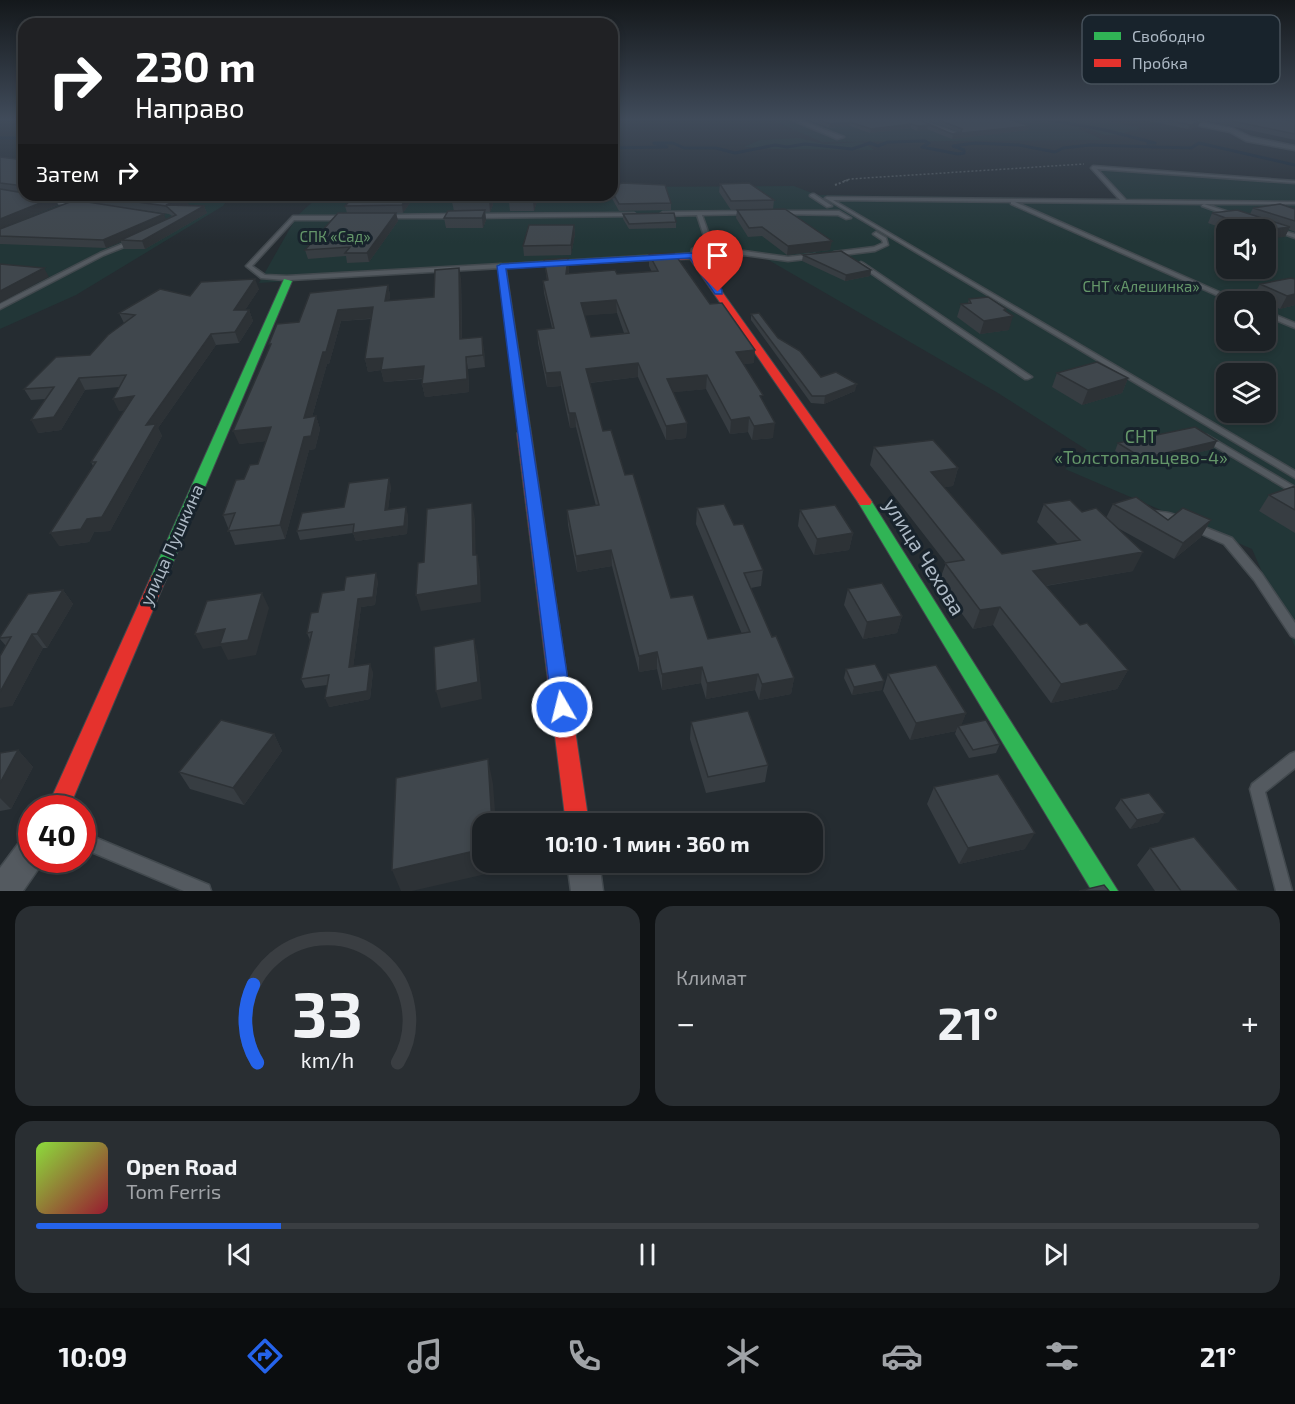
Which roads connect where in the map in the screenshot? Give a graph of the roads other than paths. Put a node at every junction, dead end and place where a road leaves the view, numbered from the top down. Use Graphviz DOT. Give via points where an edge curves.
graph roads {
  1 [pos="1295,182"];
  2 [pos="812,195"];
  3 [pos="1007,200"];
  4 [pos="48,201"];
  5 [pos="1124,201"];
  6 [pos="1196,202"];
  7 [pos="1295,203"];
  8 [pos="78,205"];
  9 [pos="52,213"];
  10 [pos="757,213"];
  11 [pos="769,213"];
  12 [pos="839,213"];
  13 [pos="641,214"];
  14 [pos="652,214"];
  15 [pos="699,214"];
  16 [pos="383,217"];
  17 [pos="1240,217"];
  18 [pos="348,218"];
  19 [pos="1276,230"];
  20 [pos="1295,236"];
  21 [pos="134,241"];
  22 [pos="844,253"];
  23 [pos="692,256"];
  24 [pos="501,266"];
  25 [pos="287,280"];
  26 [pos="1216,292"];
  27 [pos="0,307"];
  28 [pos="1276,317"];
  29 [pos="1295,326"];
  30 [pos="1028,376"];
  31 [pos="1200,433"];
  32 [pos="1295,475"];
  33 [pos="1295,491"];
  34 [pos="1139,512"];
  35 [pos="1295,633"];
  36 [pos="1295,759"];
  37 [pos="64,795"];
  38 [pos="576,813"];
  39 [pos="96,846"];
  40 [pos="18,871"];
  41 [pos="585,873"];
  42 [pos="3,891"];
  43 [pos="203,891"];
  44 [pos="587,891"];
  45 [pos="1106,891"];
  46 [pos="1284,891"];
  1 -- 5 [label="lane" via="1093,167"];
  2 -- 12 [label="lane"];
  3 -- 5 [label="lane"];
  3 -- 26 [label="lane"];
  3 -- 32 [label="lane" via="826,198"];
  4 -- 8 [label="lane"];
  5 -- 6 [label="lane"];
  6 -- 7 [label="lane"];
  6 -- 17 [label="lane"];
  8 -- 9 [label="street"];
  10 -- 15 [label="lane"];
  11 -- 12 [label="lane"];
  12 -- 22 [label="lane" via="884,239 886,244"];
  13 -- 16 [label="lane"];
  14 -- 15 [label="lane"];
  15 -- 23 [label="lane" via="709,243 694,250"];
  18 -- 25 [label="lane" via="293,218 249,266 263,277"];
  19 -- 20 [label="lane"];
  21 -- 27 [label="lane"];
  22 -- 23 [label="lane" via="788,259 744,253"];
  22 -- 30 [label="lane"];
  23 -- 24 [label="street"];
  23 -- 45 [label="street, улица Чехова" via="872,512"];
  24 -- 25 [label="lane"];
  24 -- 38 [label="street"];
  25 -- 37 [label="street, улица Пушкина"];
  28 -- 29 [label="lane"];
  31 -- 33 [label="lane"];
  34 -- 35 [label="lane" via="1169,516 1228,541 1258,577"];
  36 -- 46 [label="lane" via="1257,789"];
  39 -- 43 [label="lane"];
  40 -- 42 [label="street"];
  41 -- 44 [label="street"];
}
